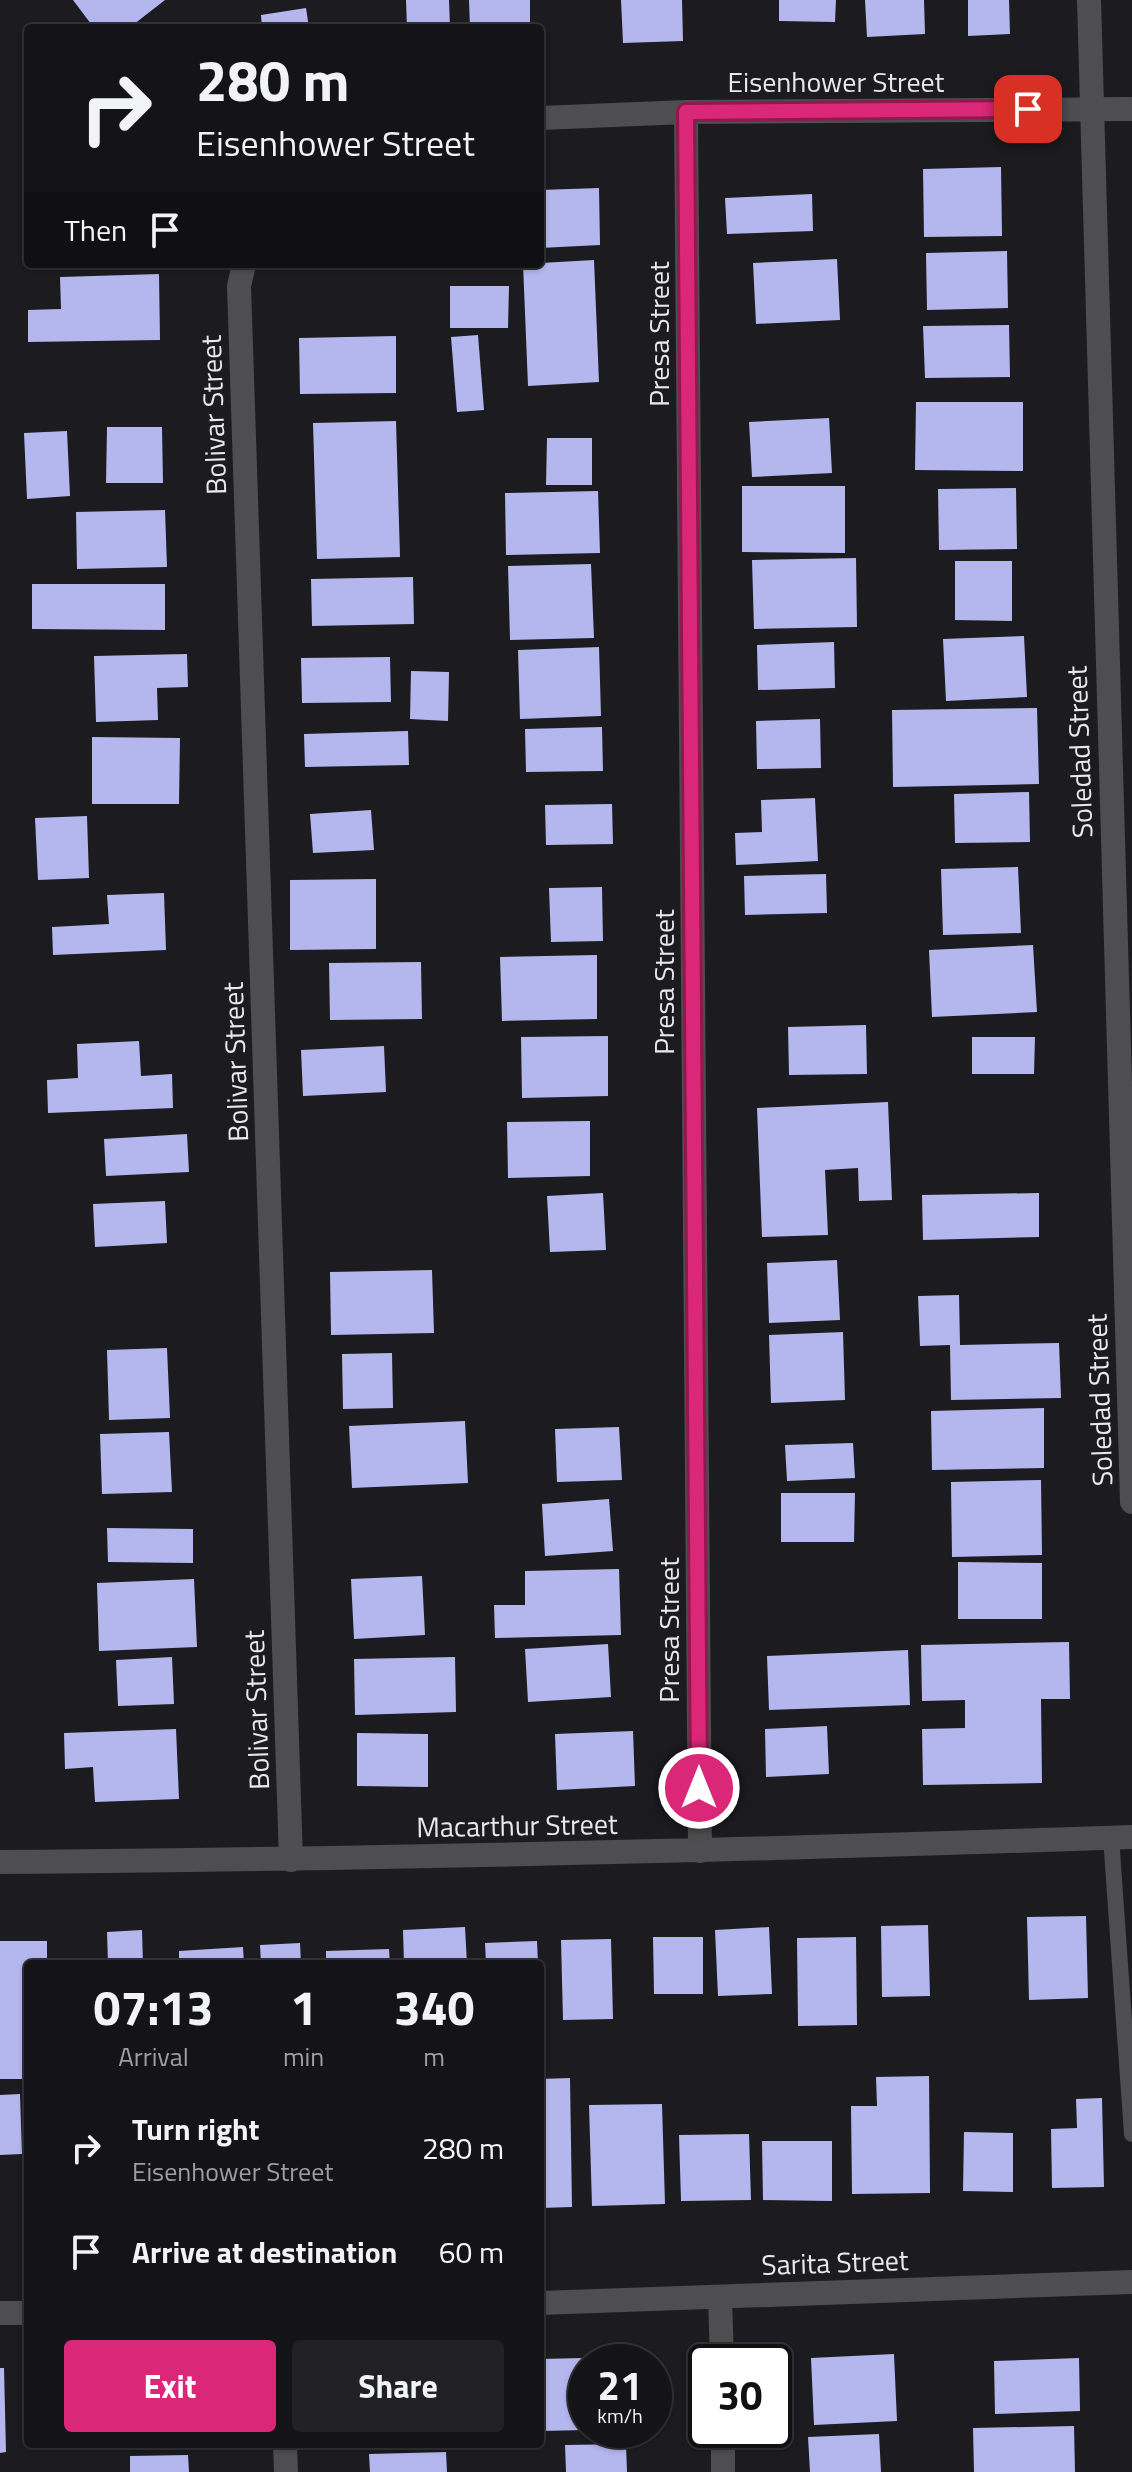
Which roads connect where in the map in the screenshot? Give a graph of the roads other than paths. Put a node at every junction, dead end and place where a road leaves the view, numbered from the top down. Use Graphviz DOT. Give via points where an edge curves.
graph roads {
  1 [pos="1089,0"];
  2 [pos="1090,109"];
  3 [pos="1132,109"];
  4 [pos="686,112"];
  5 [pos="544,118"];
  6 [pos="243,268"];
  7 [pos="1132,1502"];
  8 [pos="1121,1837"];
  9 [pos="700,1851"];
  10 [pos="291,1860"];
  11 [pos="0,1862"];
  12 [pos="1132,2134"];
  13 [pos="1132,2282"];
  14 [pos="720,2297"];
  15 [pos="544,2303"];
  16 [pos="0,2313"];
  17 [pos="24,2313"];
  18 [pos="721,2344"];
  19 [pos="285,2448"];
  20 [pos="723,2448"];
  21 [pos="286,2472"];
  22 [pos="723,2472"];
  1 -- 2 [label="street, Soledad Street"];
  2 -- 3 [label="street, Eisenhower Street"];
  2 -- 4 [label="street, Eisenhower Street"];
  2 -- 7 [label="street, Soledad Street"];
  4 -- 5 [label="street, Eisenhower Street"];
  4 -- 9 [label="street, Presa Street"];
  6 -- 10 [label="street, Bolivar Street" via="239,302"];
  8 -- 9 [label="street, Macarthur Street"];
  8 -- 12 [label="lane"];
  9 -- 10 [label="street, Macarthur Street"];
  10 -- 11 [label="street, Macarthur Street"];
  13 -- 14 [label="street, Sarita Street"];
  14 -- 15 [label="street, Sarita Street"];
  14 -- 18 [label="street"];
  16 -- 17 [label="street"];
  19 -- 21 [label="street"];
  20 -- 22 [label="street"];
}
